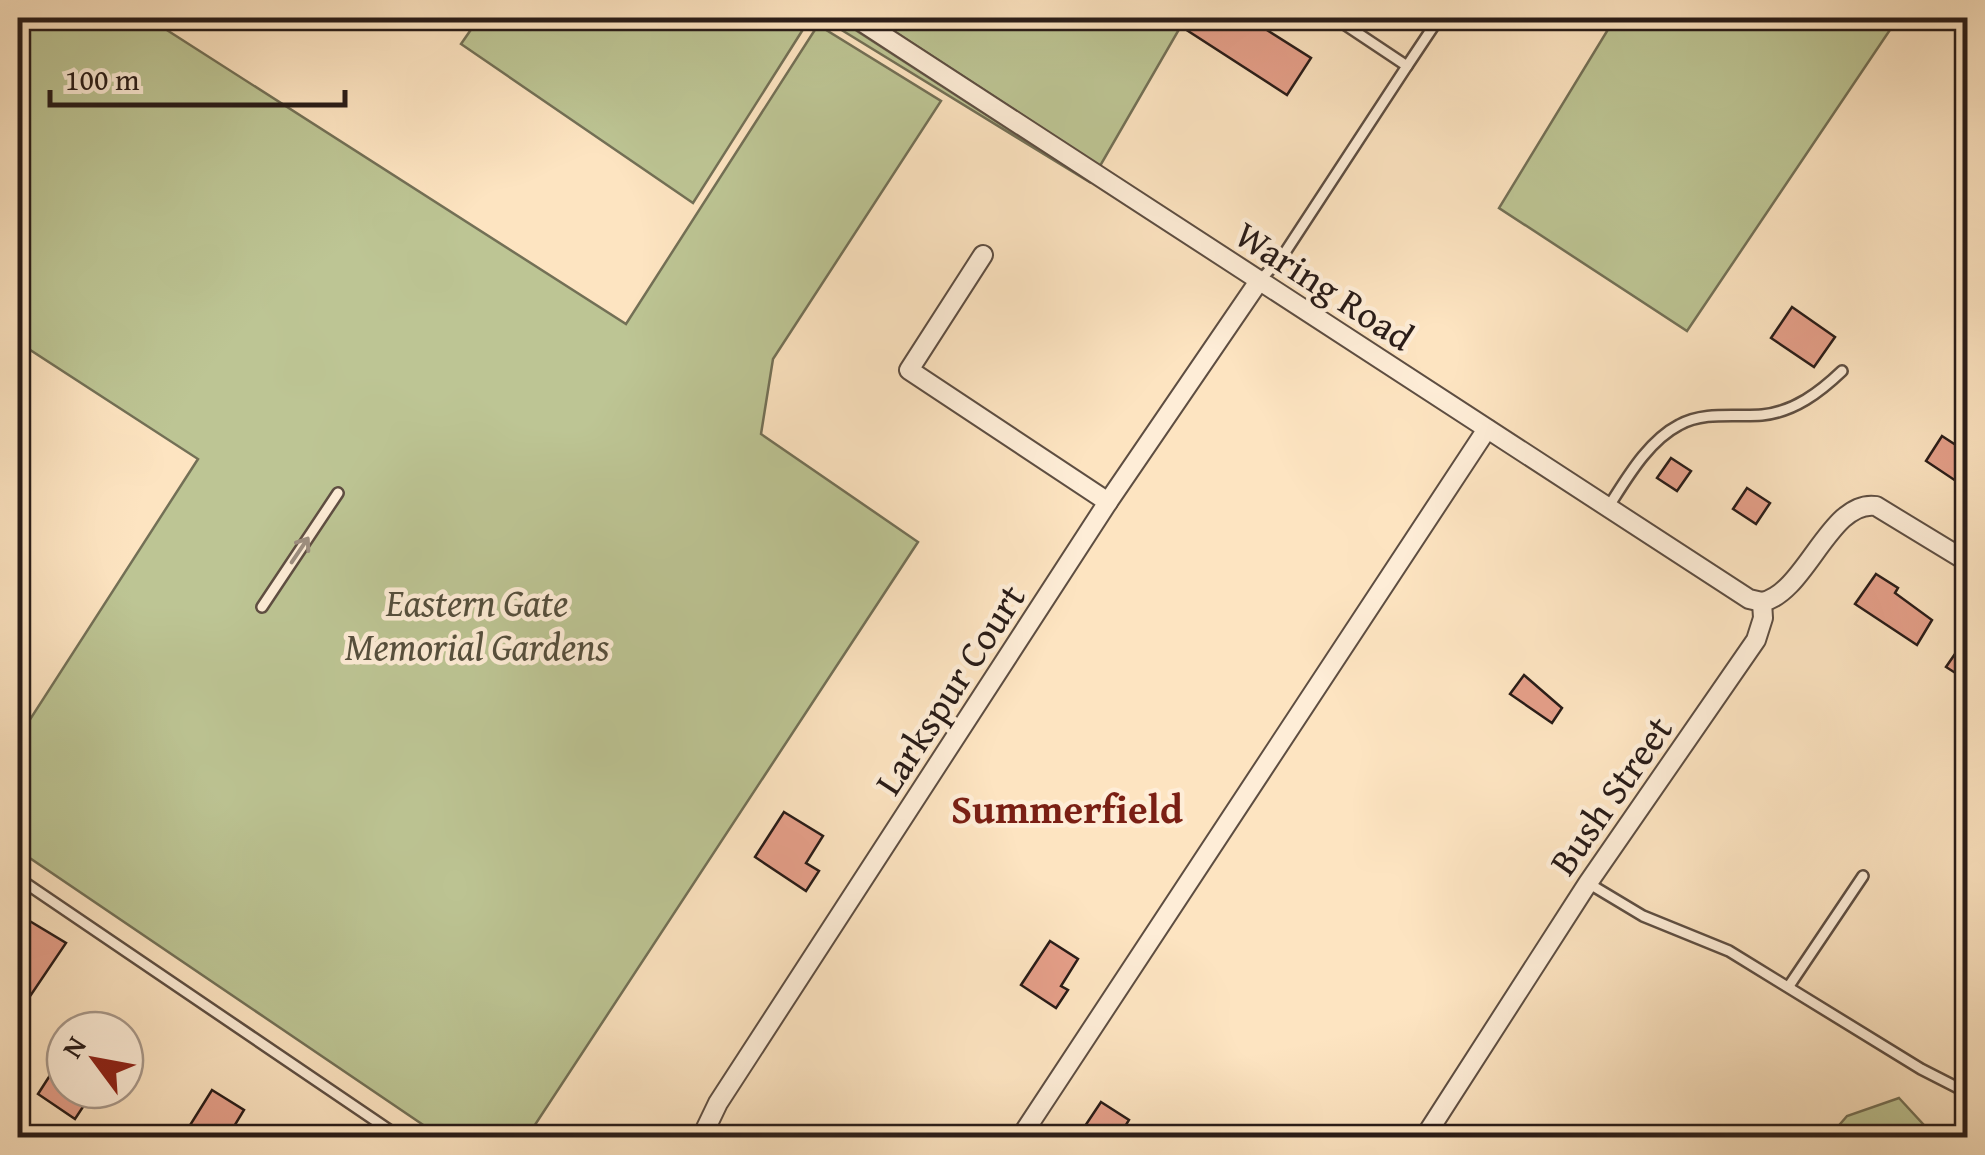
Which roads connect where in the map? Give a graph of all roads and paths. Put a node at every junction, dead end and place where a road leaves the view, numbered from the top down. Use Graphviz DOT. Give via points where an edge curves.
graph roads {
  1 [pos="856,18"];
  2 [pos="1335,18"];
  3 [pos="1438,18"];
  4 [pos="1407,66"];
  5 [pos="983,254"];
  6 [pos="1259,281"];
  7 [pos="1842,371"];
  8 [pos="1488,429"];
  9 [pos="338,494"];
  10 [pos="1108,502"];
  11 [pos="1609,506"];
  12 [pos="1968,562"];
  13 [pos="1762,602"];
  14 [pos="262,606"];
  15 [pos="1863,876"];
  16 [pos="18,878"];
  17 [pos="1588,883"];
  18 [pos="1789,986"];
  19 [pos="1968,1074"];
  20 [pos="1964,1091"];
  21 [pos="402,1138"];
  22 [pos="707,1138"];
  23 [pos="1020,1138"];
  24 [pos="1424,1138"];
  1 -- 6 [label="street, Waring Road"];
  2 -- 4 [label="lane"];
  3 -- 4 [label="lane"];
  4 -- 6 [label="lane" via="1282,257"];
  5 -- 10 [label="street" via="909,370"];
  6 -- 8 [label="street, Waring Road"];
  6 -- 10 [label="street, Larkspur Court"];
  7 -- 11 [label="lane" via="1820,392 1774,413 1678,425"];
  8 -- 11 [label="street, Waring Road"];
  8 -- 23 [label="street"];
  14 -- 9 [label="lane, one-way"];
  10 -- 22 [label="street, Larkspur Court" via="718,1103"];
  11 -- 13 [label="street, Waring Road" via="1749,600"];
  12 -- 13 [label="street" via="1876,506 1858,506 1780,595"];
  13 -- 17 [label="street, Bush Street" via="1756,640"];
  15 -- 18 [label="lane"];
  16 -- 21 [label="lane"];
  17 -- 18 [label="lane"];
  17 -- 24 [label="street, Bush Street"];
  18 -- 20 [label="lane"];
  19 -- 20 [label="lane"];
}
